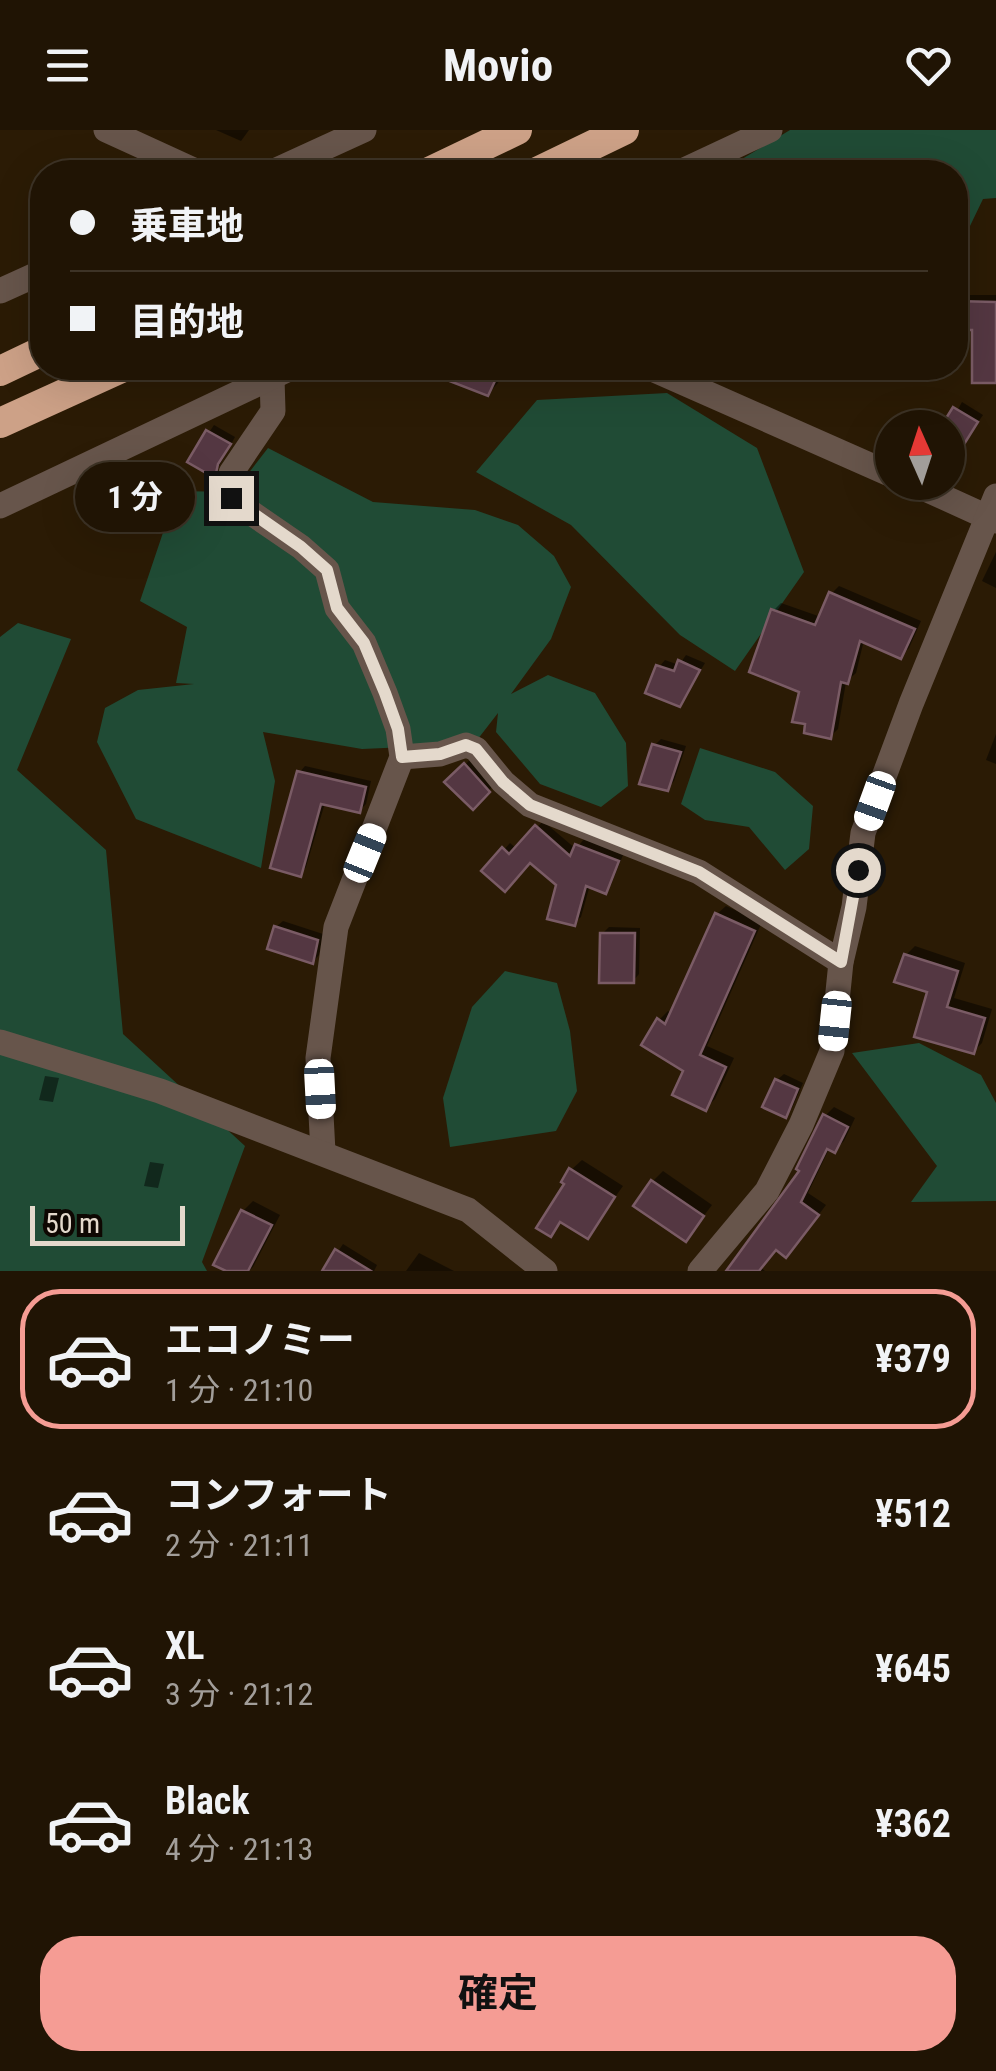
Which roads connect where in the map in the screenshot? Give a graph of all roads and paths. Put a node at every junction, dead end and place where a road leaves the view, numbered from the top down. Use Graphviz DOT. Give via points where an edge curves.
graph roads {
  1 [pos="106,130"];
  2 [pos="364,130"];
  3 [pos="517,130"];
  4 [pos="624,130"];
  5 [pos="770,130"];
  6 [pos="172,160"];
  7 [pos="298,160"];
  8 [pos="454,160"];
  9 [pos="563,160"];
  10 [pos="706,160"];
  11 [pos="30,278"];
  12 [pos="0,292"];
  13 [pos="30,357"];
  14 [pos="0,371"];
  15 [pos="94,380"];
  16 [pos="266,380"];
  17 [pos="280,380"];
  18 [pos="677,380"];
  19 [pos="0,422"];
  20 [pos="875,467"];
  21 [pos="962,500"];
  22 [pos="0,506"];
  23 [pos="993,511"];
  24 [pos="402,757"];
  25 [pos="841,962"];
  26 [pos="0,1042"];
  27 [pos="323,1152"];
  28 [pos="544,1271"];
  29 [pos="700,1271"];
  1 -- 6 [label="street"];
  2 -- 7 [label="street"];
  3 -- 8 [label="highway"];
  4 -- 9 [label="highway"];
  5 -- 10 [label="street"];
  11 -- 12 [label="street"];
  13 -- 14 [label="highway"];
  15 -- 19 [label="highway"];
  16 -- 22 [label="street"];
  17 -- 24 [label="street" via="273,411 231,474 231,498 327,570 337,608 364,643 385,693"];
  18 -- 20 [label="street"];
  21 -- 23 [label="street"];
  23 -- 25 [label="street" via="864,833"];
  24 -- 25 [label="street" via="466,745 476,749 530,805 699,872"];
  24 -- 27 [label="street" via="336,927 318,1058"];
  25 -- 29 [label="street" via="832,1051 801,1126 767,1191"];
  26 -- 27 [label="street" via="160,1091"];
  27 -- 28 [label="street" via="468,1210"];
}
